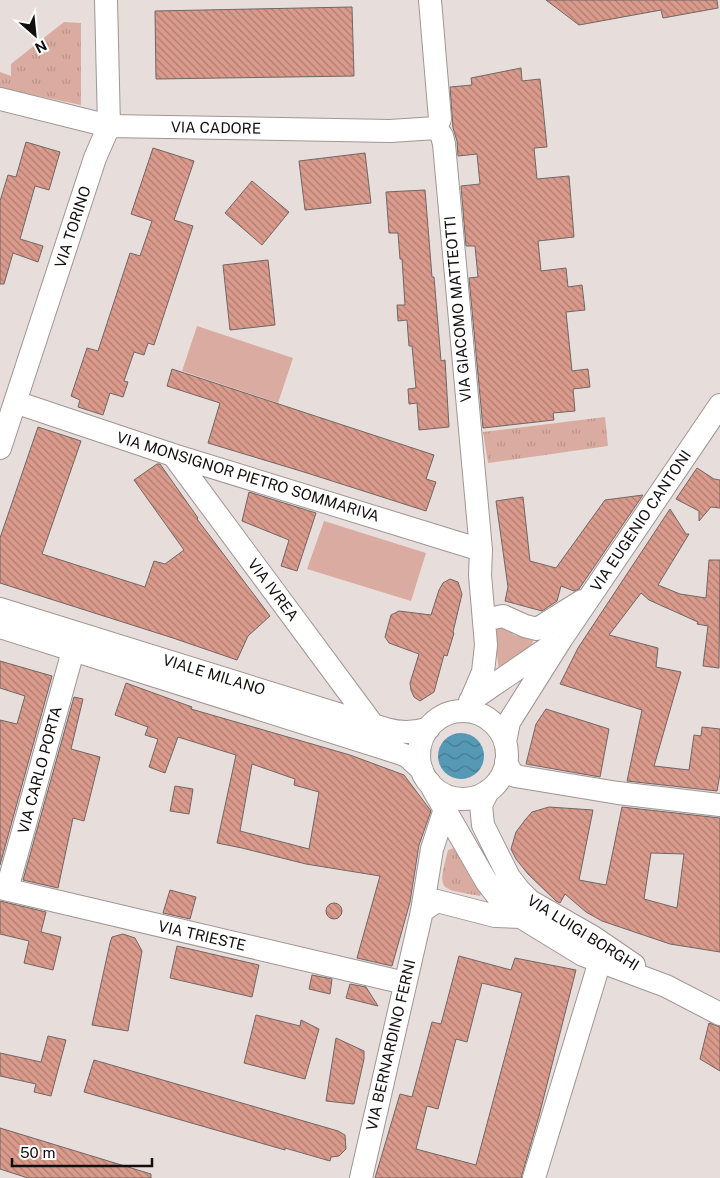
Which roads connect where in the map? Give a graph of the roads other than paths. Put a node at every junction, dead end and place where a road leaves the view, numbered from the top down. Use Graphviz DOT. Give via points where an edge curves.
graph roads {
  1 [pos="106,0"];
  2 [pos="430,0"];
  3 [pos="0,99"];
  4 [pos="108,126"];
  5 [pos="436,128"];
  6 [pos="15,402"];
  7 [pos="720,405"];
  8 [pos="0,448"];
  9 [pos="173,455"];
  10 [pos="481,550"];
  11 [pos="590,597"];
  12 [pos="0,609"];
  13 [pos="484,620"];
  14 [pos="0,627"];
  15 [pos="562,638"];
  16 [pos="73,651"];
  17 [pos="471,700"];
  18 [pos="452,713"];
  19 [pos="373,725"];
  20 [pos="429,728"];
  21 [pos="506,752"];
  22 [pos="426,776"];
  23 [pos="488,791"];
  24 [pos="720,805"];
  25 [pos="445,809"];
  26 [pos="4,888"];
  27 [pos="422,911"];
  28 [pos="521,917"];
  29 [pos="622,957"];
  30 [pos="600,961"];
  31 [pos="405,983"];
  32 [pos="666,986"];
  33 [pos="720,1014"];
  34 [pos="361,1178"];
  35 [pos="534,1178"];
  1 -- 4 [label="street, VIA TORINO"];
  2 -- 5 [label="street, VIA GIACOMO MATTEOTTI" via="440,119"];
  3 -- 4 [label="street, VIA CADORE"];
  4 -- 5 [label="street, VIA CADORE" via="390,131"];
  4 -- 6 [label="street, VIA TORINO"];
  5 -- 10 [label="street, VIA GIACOMO MATTEOTTI" via="444,144"];
  6 -- 8 [label="street, VIA TORINO"];
  6 -- 9 [label="street, VIA MONSIGNOR PIETRO SOMMARIVA"];
  7 -- 11 [label="street, VIA EUGENIO CANTONI"];
  9 -- 10 [label="street, VIA MONSIGNOR PIETRO SOMMARIVA"];
  9 -- 19 [label="street, VIA IVREA"];
  10 -- 13 [label="street, VIA GIACOMO MATTEOTTI"];
  11 -- 13 [label="street" via="537,629 503,616"];
  11 -- 15 [label="street, VIA EUGENIO CANTONI"];
  12 -- 19 [label="street, VIALE MILANO"];
  13 -- 17 [label="street, VIA GIACOMO MATTEOTTI" via="483,672"];
  14 -- 16 [label="street, VIALE MILANO"];
  15 -- 17 [label="street, VIA EUGENIO CANTONI"];
  15 -- 21 [label="street, VIA EUGENIO CANTONI" via="510,722"];
  16 -- 22 [label="street, VIALE MILANO" via="396,752 407,756"];
  16 -- 26 [label="street, VIA CARLO PORTA"];
  17 -- 18 [label="street, VIA EUGENIO CANTONI"];
  18 -- 20 [label="street"];
  18 -- 21 [label="street" via="468,712 486,718 498,728"];
  19 -- 20 [label="street, VIALE MILANO" via="401,732"];
  20 -- 22 [label="street" via="420,747 420,760"];
  21 -- 23 [label="street" via="499,780"];
  21 -- 24 [label="street" via="510,770 516,776 610,792"];
  22 -- 23 [label="street" via="442,794 455,798 473,798"];
  22 -- 25 [label="street, VIA LUIGI BORGHI"];
  23 -- 29 [label="street, VIA LUIGI BORGHI" via="481,805 482,824 519,890 530,901"];
  25 -- 27 [label="street, VIA BERNARDINO FERNI" via="432,849"];
  25 -- 28 [label="street, VIA LUIGI BORGHI" via="486,882 502,902"];
  26 -- 31 [label="street, VIA TRIESTE"];
  27 -- 28 [label="street" via="437,901 495,916"];
  27 -- 31 [label="street, VIA BERNARDINO FERNI"];
  28 -- 30 [label="street, VIA LUIGI BORGHI" via="583,955"];
  29 -- 30 [label="street"];
  29 -- 32 [label="street, VIA LUIGI BORGHI"];
  30 -- 32 [label="street, VIA LUIGI BORGHI"];
  30 -- 35 [label="street"];
  31 -- 34 [label="street, VIA BERNARDINO FERNI"];
  32 -- 33 [label="street, VIA LUIGI BORGHI"];
}
